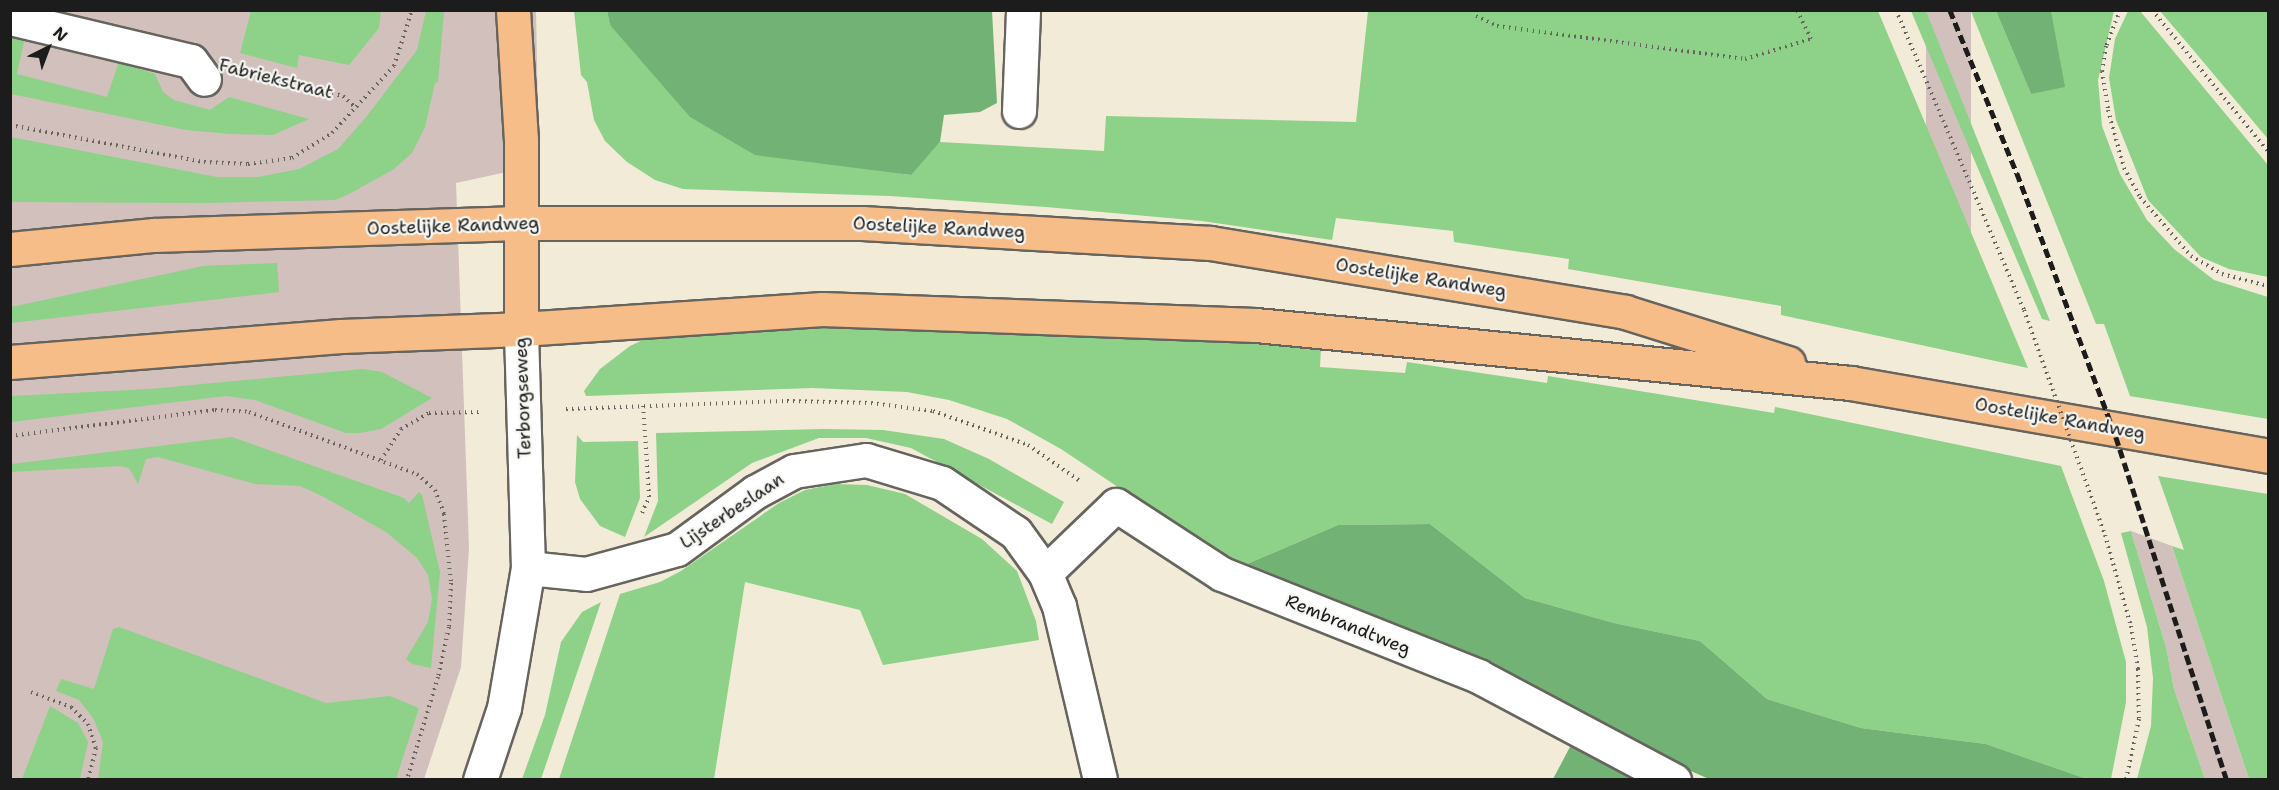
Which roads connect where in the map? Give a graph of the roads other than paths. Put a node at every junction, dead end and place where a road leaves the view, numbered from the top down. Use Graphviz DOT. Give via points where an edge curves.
graph roads {
  1 [pos="513,10"];
  2 [pos="1023,10"];
  3 [pos="10,18"];
  4 [pos="197,70"];
  5 [pos="1019,111"];
  6 [pos="523,223"];
  7 [pos="10,249"];
  8 [pos="521,329"];
  9 [pos="10,362"];
  10 [pos="1851,383"];
  11 [pos="2268,456"];
  12 [pos="528,568"];
  13 [pos="1045,573"];
  14 [pos="480,780"];
  15 [pos="1100,780"];
  16 [pos="1674,780"];
  1 -- 6 [label="main road, Terborgseweg"];
  2 -- 5 [label="street"];
  3 -- 4 [label="street"];
  6 -- 7 [label="main road, Oostelijke Randweg" via="154,235"];
  6 -- 8 [label="main road, Terborgseweg"];
  6 -- 10 [label="main road, Oostelijke Randweg" via="861,223 1210,243 1625,312"];
  8 -- 9 [label="main road, Oostelijke Randweg" via="341,336"];
  8 -- 10 [label="main road, Oostelijke Randweg" via="822,309 1256,325"];
  8 -- 12 [label="street, Terborgseweg"];
  10 -- 11 [label="main road, Oostelijke Randweg"];
  12 -- 13 [label="street, Lijsterbeslaan" via="586,574 677,549 754,492 794,471 866,460 942,483 988,511 1016,532"];
  12 -- 14 [label="street, Terborgseweg" via="504,708"];
  13 -- 15 [label="street, Lijsterbeslaan" via="1059,606"];
  13 -- 16 [label="street, Rembrandtweg" via="1116,505 1222,574 1478,676"];
}
